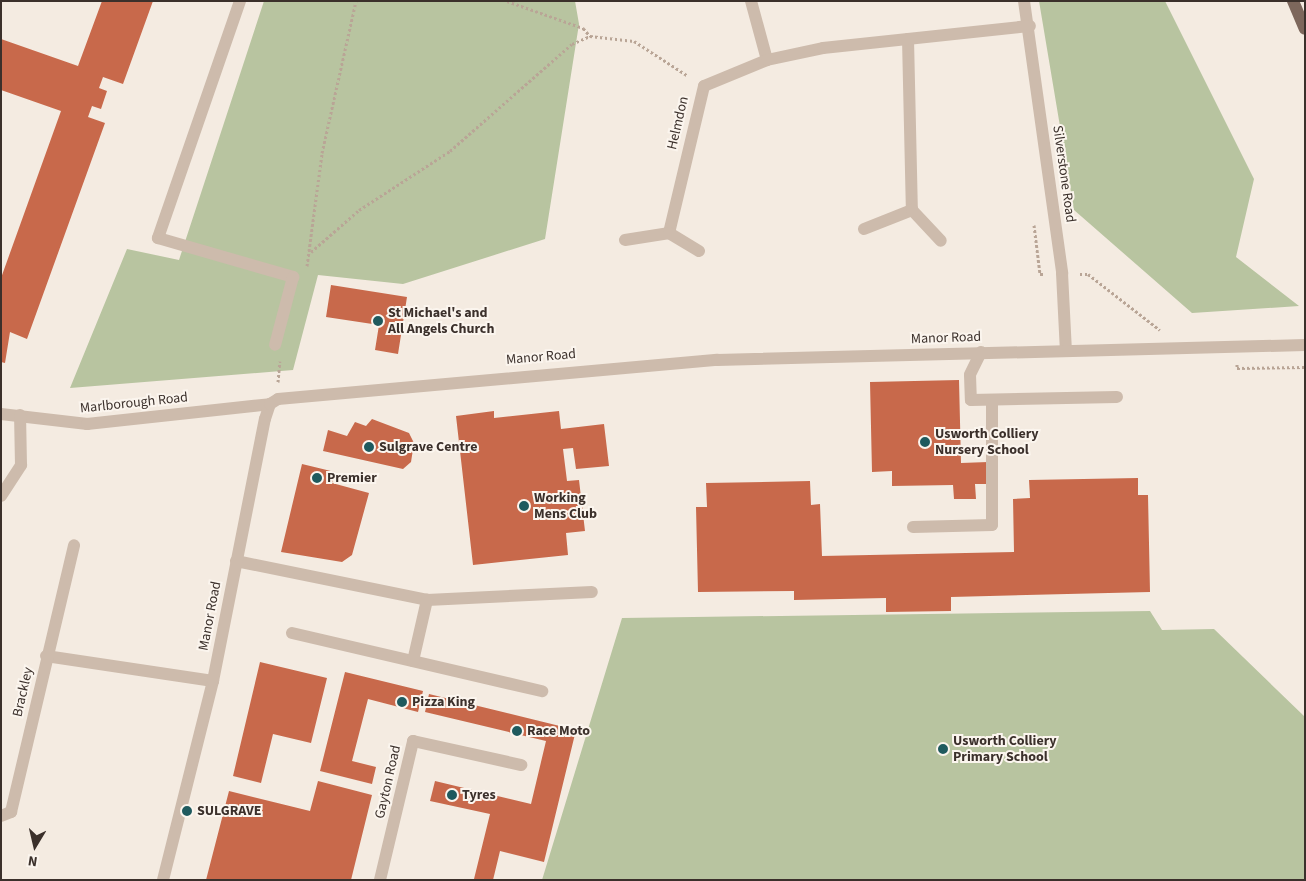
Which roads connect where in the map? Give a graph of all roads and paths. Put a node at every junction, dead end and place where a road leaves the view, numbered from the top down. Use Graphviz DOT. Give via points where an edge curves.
graph roads {
  1 [pos="240,1"];
  2 [pos="356,1"];
  3 [pos="508,1"];
  4 [pos="751,1"];
  5 [pos="1024,1"];
  6 [pos="1293,1"];
  7 [pos="1030,26"];
  8 [pos="1305,29"];
  9 [pos="590,36"];
  10 [pos="908,39"];
  11 [pos="767,60"];
  12 [pos="704,86"];
  13 [pos="912,210"];
  14 [pos="1034,216"];
  15 [pos="864,229"];
  16 [pos="669,233"];
  17 [pos="625,240"];
  18 [pos="941,241"];
  19 [pos="699,251"];
  20 [pos="310,252"];
  21 [pos="305,270"];
  22 [pos="1062,274"];
  23 [pos="1171,331"];
  24 [pos="1305,345"];
  25 [pos="1237,347"];
  26 [pos="279,349"];
  27 [pos="1066,351"];
  28 [pos="981,352"];
  29 [pos="1305,367"];
  30 [pos="1117,397"];
  31 [pos="992,400"];
  32 [pos="274,402"];
  33 [pos="1,414"];
  34 [pos="20,415"];
  35 [pos="1,496"];
  36 [pos="913,527"];
  37 [pos="74,545"];
  38 [pos="236,561"];
  39 [pos="592,592"];
  40 [pos="427,600"];
  41 [pos="292,633"];
  42 [pos="46,656"];
  43 [pos="413,661"];
  44 [pos="213,681"];
  45 [pos="542,691"];
  46 [pos="521,765"];
  47 [pos="1,816"];
  48 [pos="163,880"];
  49 [pos="380,880"];
  1 -- 26 [label="street" via="158,238 293,277"];
  2 -- 20 [label="path" via="322,153"];
  3 -- 9 [label="path" via="583,28"];
  4 -- 11 [label="street"];
  5 -- 7 [label="street, Silverstone Road"];
  6 -- 8 [label="main road"];
  7 -- 10 [label="street, Helmdon"];
  7 -- 22 [label="street, Silverstone Road"];
  9 -- 12 [label="path" via="634,41 657,52"];
  9 -- 20 [label="path" via="554,57 450,151 359,210"];
  10 -- 11 [label="street, Helmdon" via="823,48"];
  10 -- 13 [label="street"];
  11 -- 12 [label="street, Helmdon"];
  12 -- 16 [label="street, Helmdon"];
  13 -- 15 [label="street"];
  13 -- 18 [label="street"];
  14 -- 22 [label="path" via="1040,274"];
  16 -- 17 [label="street"];
  16 -- 19 [label="street"];
  20 -- 21 [label="path"];
  22 -- 23 [label="path" via="1088,274 1162,331"];
  22 -- 27 [label="street, Silverstone Road"];
  24 -- 25 [label="street, Manor Road"];
  25 -- 27 [label="street, Manor Road"];
  25 -- 29 [label="path" via="1237,368"];
  26 -- 32 [label="path"];
  27 -- 28 [label="street, Manor Road"];
  28 -- 31 [label="street" via="970,375 970,400"];
  28 -- 32 [label="street, Manor Road" via="600,367"];
  30 -- 31 [label="street"];
  31 -- 36 [label="street" via="992,525"];
  32 -- 34 [label="street, Marlborough Road" via="87,424 62,424"];
  32 -- 38 [label="street, Manor Road"];
  33 -- 34 [label="street, Marlborough Road"];
  34 -- 35 [label="street" via="21,465"];
  37 -- 42 [label="street, Brackley"];
  38 -- 40 [label="street"];
  38 -- 44 [label="street, Manor Road"];
  39 -- 40 [label="street"];
  40 -- 43 [label="street"];
  41 -- 43 [label="street"];
  42 -- 44 [label="street, Brackley"];
  42 -- 47 [label="street, Brackley" via="11,812"];
  43 -- 45 [label="street"];
  44 -- 48 [label="street, Manor Road"];
  46 -- 49 [label="street, Gayton Road" via="413,741"];
}
